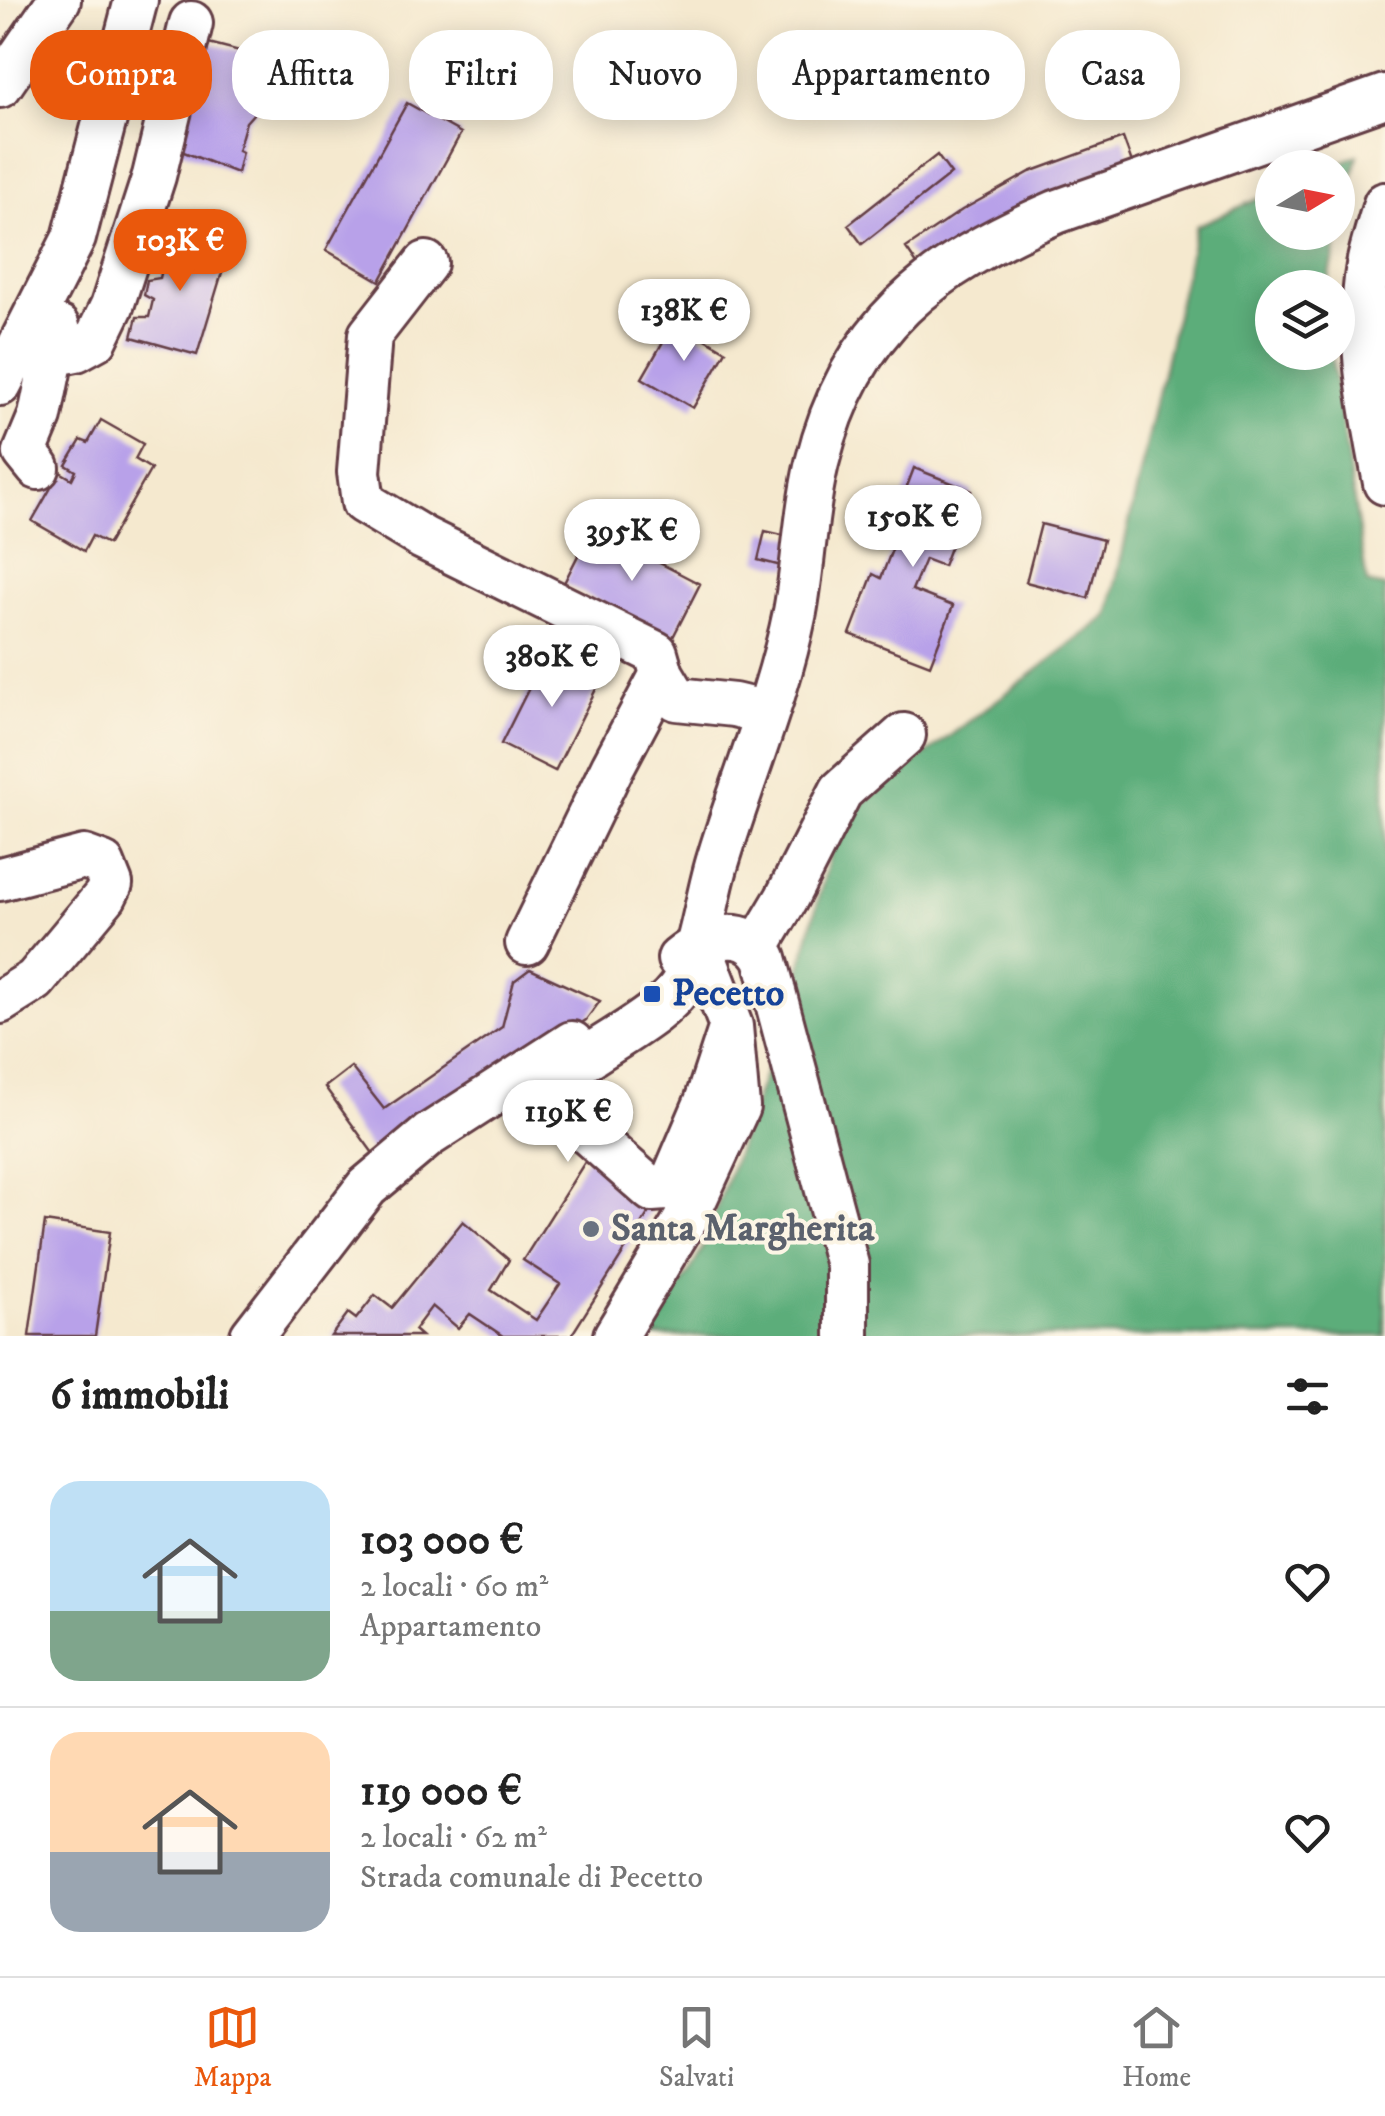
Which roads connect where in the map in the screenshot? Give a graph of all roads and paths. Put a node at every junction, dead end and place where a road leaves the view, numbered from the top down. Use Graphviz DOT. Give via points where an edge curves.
graph roads {
  1 [pos="59,0"];
  2 [pos="136,0"];
  3 [pos="191,23"];
  4 [pos="1385,66"];
  5 [pos="0,86"];
  6 [pos="1385,96"];
  7 [pos="1314,122"];
  8 [pos="1385,204"];
  9 [pos="74,238"];
  10 [pos="426,263"];
  11 [pos="52,355"];
  12 [pos="0,384"];
  13 [pos="38,468"];
  14 [pos="1385,483"];
  15 [pos="662,674"];
  16 [pos="768,714"];
  17 [pos="904,735"];
  18 [pos="0,880"];
  19 [pos="527,943"];
  20 [pos="699,943"];
  21 [pos="758,946"];
  22 [pos="0,1002"];
  23 [pos="732,1026"];
  24 [pos="252,1336"];
  25 [pos="615,1336"];
  26 [pos="847,1336"];
  1 -- 5 [label="street"];
  2 -- 9 [label="street"];
  3 -- 11 [label="street" via="154,176 112,306 96,339"];
  4 -- 7 [label="street"];
  6 -- 7 [label="street"];
  7 -- 16 [label="street" via="1004,234 957,262 885,321 855,362 816,465 796,609"];
  8 -- 14 [label="street" via="1368,265 1362,323"];
  9 -- 11 [label="street"];
  9 -- 12 [label="street"];
  10 -- 15 [label="street" via="370,334 359,472 363,502 656,653"];
  11 -- 13 [label="street" via="25,452"];
  15 -- 16 [label="street" via="678,700"];
  15 -- 19 [label="street"];
  16 -- 20 [label="street" via="709,888"];
  17 -- 21 [label="street" via="841,790"];
  18 -- 22 [label="street" via="84,856 104,864 111,884 35,980"];
  20 -- 21 [label="street" via="735,936"];
  20 -- 23 [label="street"];
  20 -- 23 [label="street" via="682,985 553,1083 539,1108 567,1114 652,1190 666,1189"];
  20 -- 24 [label="street" via="599,1025 428,1136 367,1187"];
  21 -- 26 [label="street" via="847,1265"];
  23 -- 25 [label="street" via="738,1107 688,1215"];
}
